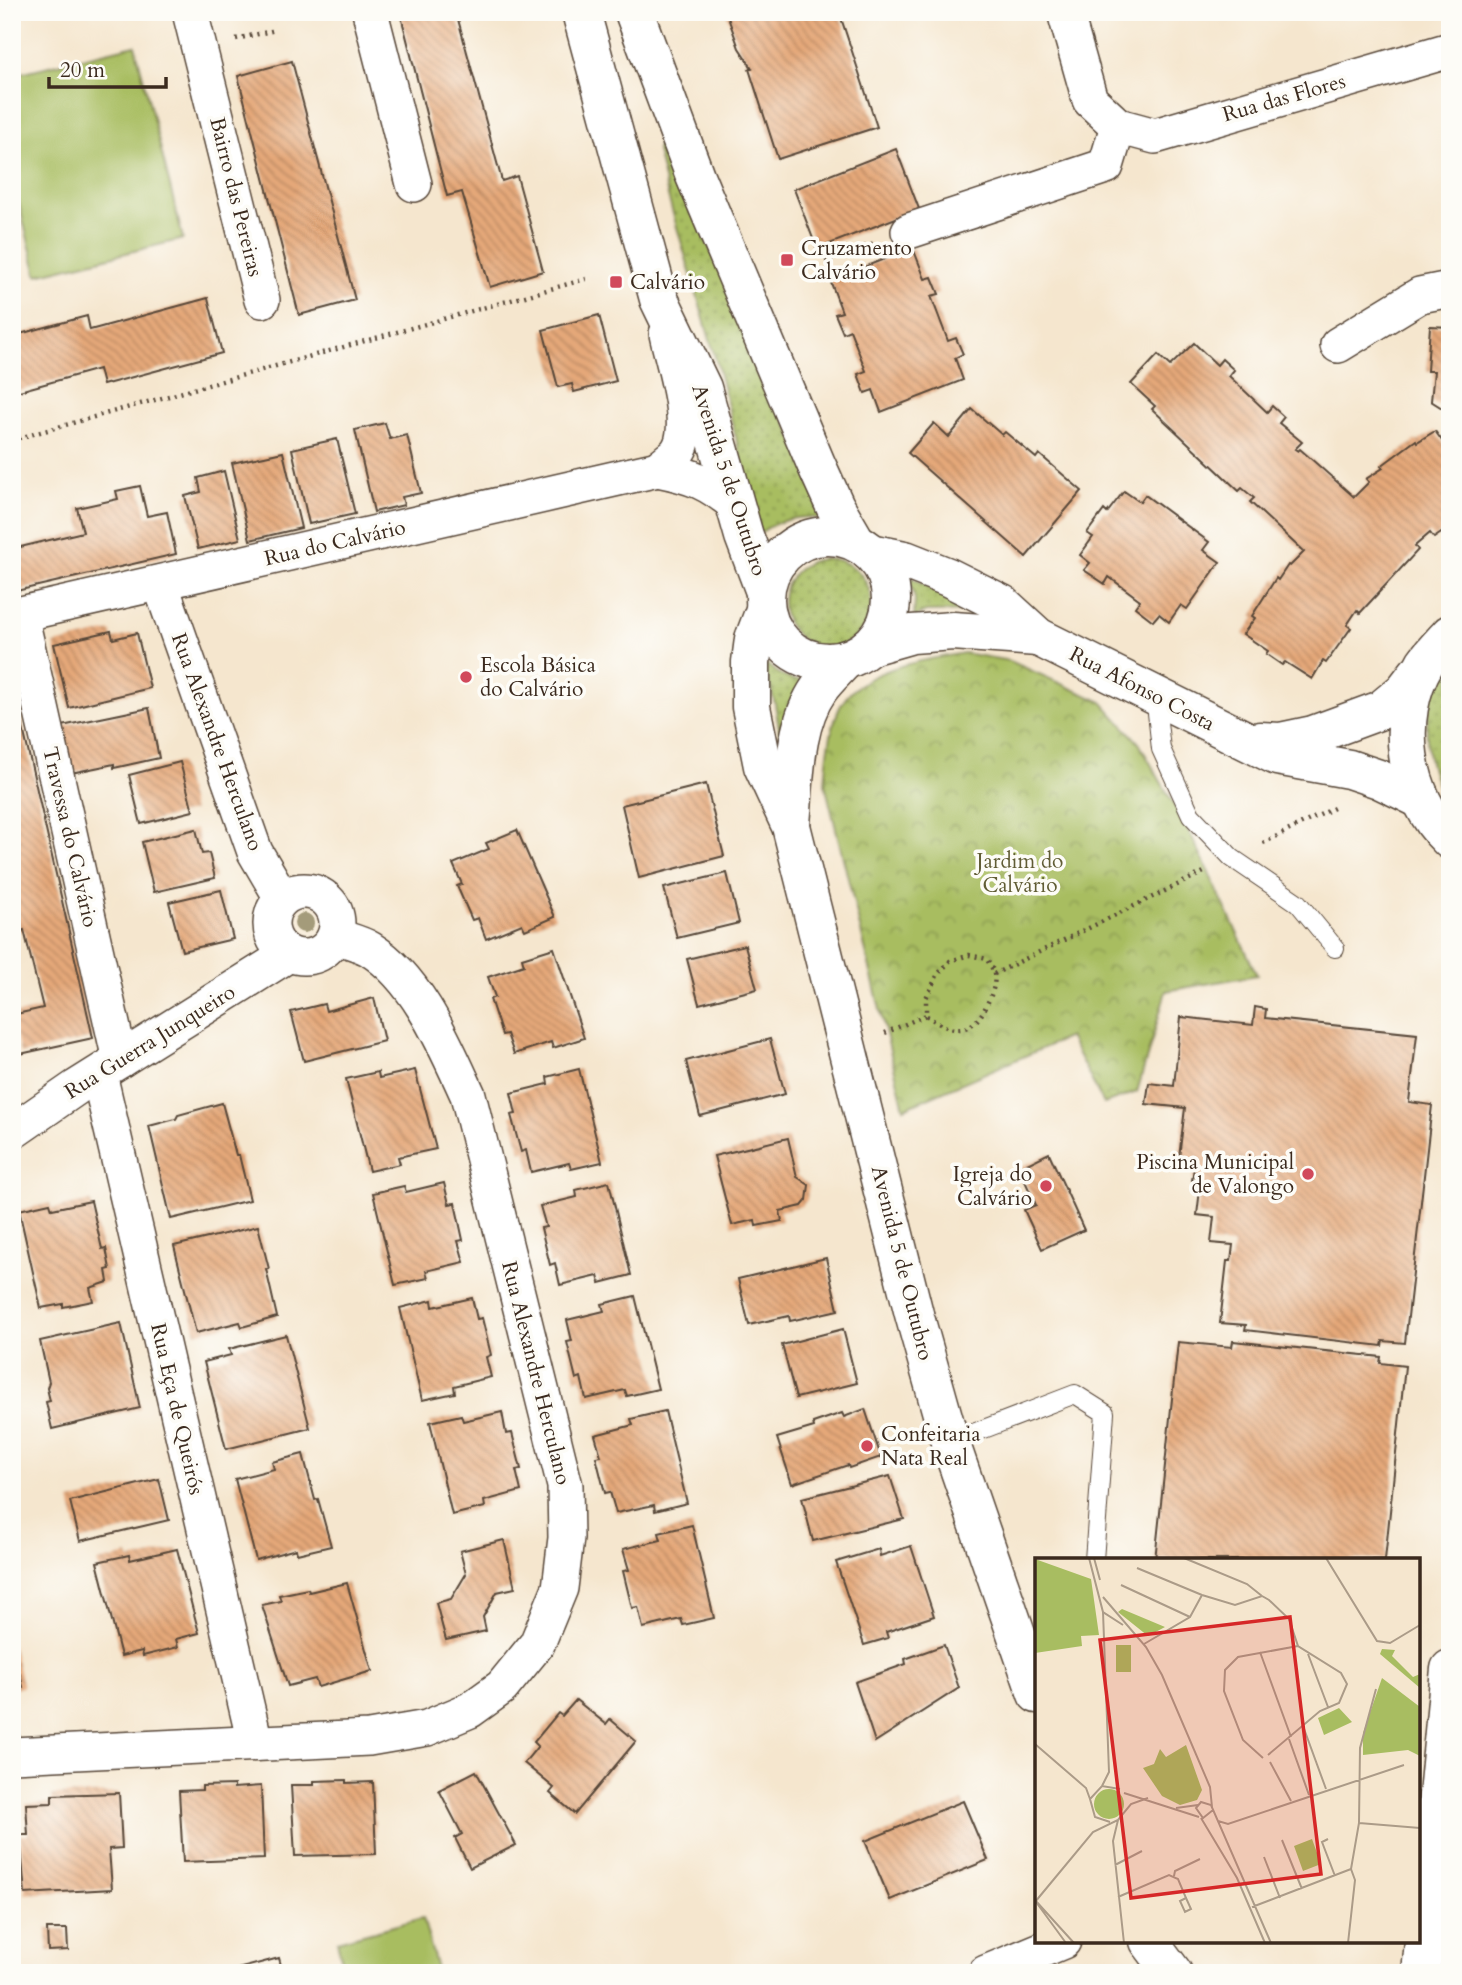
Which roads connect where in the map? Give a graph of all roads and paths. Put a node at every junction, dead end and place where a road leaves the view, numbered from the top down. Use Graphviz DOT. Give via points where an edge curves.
graph roads {
  1 [pos="190,12"];
  2 [pos="370,12"];
  3 [pos="581,12"];
  4 [pos="634,12"];
  5 [pos="1065,12"];
  6 [pos="276,30"];
  7 [pos="232,40"];
  8 [pos="1450,50"];
  9 [pos="671,116"];
  10 [pos="1118,126"];
  11 [pos="615,133"];
  12 [pos="414,184"];
  13 [pos="909,230"];
  14 [pos="825,261"];
  15 [pos="586,279"];
  16 [pos="1450,289"];
  17 [pos="659,299"];
  18 [pos="262,300"];
  19 [pos="1338,345"];
  20 [pos="12,440"];
  21 [pos="658,469"];
  22 [pos="736,505"];
  23 [pos="863,548"];
  24 [pos="160,583"];
  25 [pos="765,600"];
  26 [pos="16,615"];
  27 [pos="1450,634"];
  28 [pos="1038,637"];
  29 [pos="857,653"];
  30 [pos="1425,664"];
  31 [pos="1155,695"];
  32 [pos="1246,741"];
  33 [pos="1420,800"];
  34 [pos="1347,802"];
  35 [pos="791,826"];
  36 [pos="1449,840"];
  37 [pos="1232,858"];
  38 [pos="282,898"];
  39 [pos="335,936"];
  40 [pos="1335,948"];
  41 [pos="289,954"];
  42 [pos="995,974"];
  43 [pos="926,1015"];
  44 [pos="884,1033"];
  45 [pos="109,1067"];
  46 [pos="12,1132"];
  47 [pos="950,1442"];
  48 [pos="1094,1558"];
  49 [pos="1450,1669"];
  50 [pos="1033,1674"];
  51 [pos="255,1743"];
  52 [pos="12,1755"];
  53 [pos="1058,1943"];
  54 [pos="1150,1943"];
  55 [pos="986,1973"];
  56 [pos="1173,1973"];
  57 [pos="1421,1973"];
  1 -- 18 [label="street, Bairro das Pereiras"];
  2 -- 12 [label="street"];
  3 -- 11 [label="main road, Avenida 5 de Outubro"];
  4 -- 9 [label="main road"];
  5 -- 10 [label="street, Rua das Flores" via="1090,100"];
  6 -- 7 [label="path"];
  8 -- 10 [label="street, Rua das Flores" via="1155,136"];
  9 -- 11 [label="main road"];
  9 -- 23 [label="main road" via="816,464 835,506"];
  10 -- 13 [label="street" via="1106,166"];
  11 -- 17 [label="main road, Avenida 5 de Outubro"];
  13 -- 14 [label="path"];
  15 -- 20 [label="path"];
  16 -- 19 [label="street" via="1420,295"];
  17 -- 21 [label="street" via="685,429 678,451"];
  17 -- 22 [label="main road, Avenida 5 de Outubro" via="702,388"];
  21 -- 22 [label="street, Rua do Calvário" via="713,486"];
  21 -- 24 [label="street, Rua do Calvário"];
  22 -- 25 [label="main road, Avenida 5 de Outubro"];
  23 -- 25 [label="main road" via="842,537 801,541 783,553 771,569"];
  23 -- 28 [label="main road, Rua Afonso Costa" via="905,560 1002,604"];
  23 -- 29 [label="main road" via="877,558 892,598 879,637"];
  24 -- 26 [label="street, Rua do Calvário"];
  24 -- 38 [label="street, Rua Alexandre Herculano" via="255,852"];
  25 -- 29 [label="main road" via="772,630 785,646 803,657 824,662"];
  25 -- 35 [label="main road, Avenida 5 de Outubro" via="751,662 751,708 763,766"];
  26 -- 45 [label="street, Travessa do Calvário"];
  27 -- 30 [label="main road, Rua Afonso Costa"];
  28 -- 29 [label="main road, Rua Afonso Costa" via="912,634"];
  28 -- 31 [label="main road, Rua Afonso Costa"];
  29 -- 35 [label="main road, Avenida 5 de Outubro" via="818,690 804,721"];
  30 -- 32 [label="main road, Rua Afonso Costa" via="1381,710 1313,735"];
  30 -- 33 [label="main road" via="1408,708 1406,754"];
  31 -- 32 [label="main road, Rua Afonso Costa"];
  31 -- 37 [label="lane" via="1161,749 1191,815"];
  32 -- 33 [label="main road, Rua Afonso Costa" via="1277,756 1379,779"];
  33 -- 36 [label="main road"];
  34 -- 37 [label="path"];
  35 -- 47 [label="main road, Avenida 5 de Outubro"];
  37 -- 40 [label="lane" via="1298,903"];
  37 -- 42 [label="path"];
  38 -- 39 [label="street" via="303,890 323,897 336,914"];
  38 -- 41 [label="street" via="271,918 271,929"];
  39 -- 41 [label="street" via="311,956"];
  39 -- 51 [label="street, Rua Alexandre Herculano" via="369,949 402,975 442,1038 468,1095 565,1486 566,1538 560,1588 537,1644 502,1687 470,1710 427,1728 381,1736"];
  41 -- 45 [label="street, Rua Guerra Junqueiro"];
  42 -- 43 [label="path" via="987,1005 979,1020 966,1029 950,1029"];
  42 -- 43 [label="path" via="987,959 969,955 950,961 926,998"];
  43 -- 44 [label="path"];
  45 -- 46 [label="street, Rua Guerra Junqueiro"];
  45 -- 51 [label="street, Rua Eça de Queirós"];
  47 -- 48 [label="lane" via="1075,1394 1105,1413"];
  47 -- 50 [label="main road, Avenida 5 de Outubro"];
  49 -- 57 [label="main road"];
  51 -- 52 [label="street, Rua Alexandre Herculano"];
  53 -- 55 [label="street"];
  54 -- 56 [label="main road"];
}
